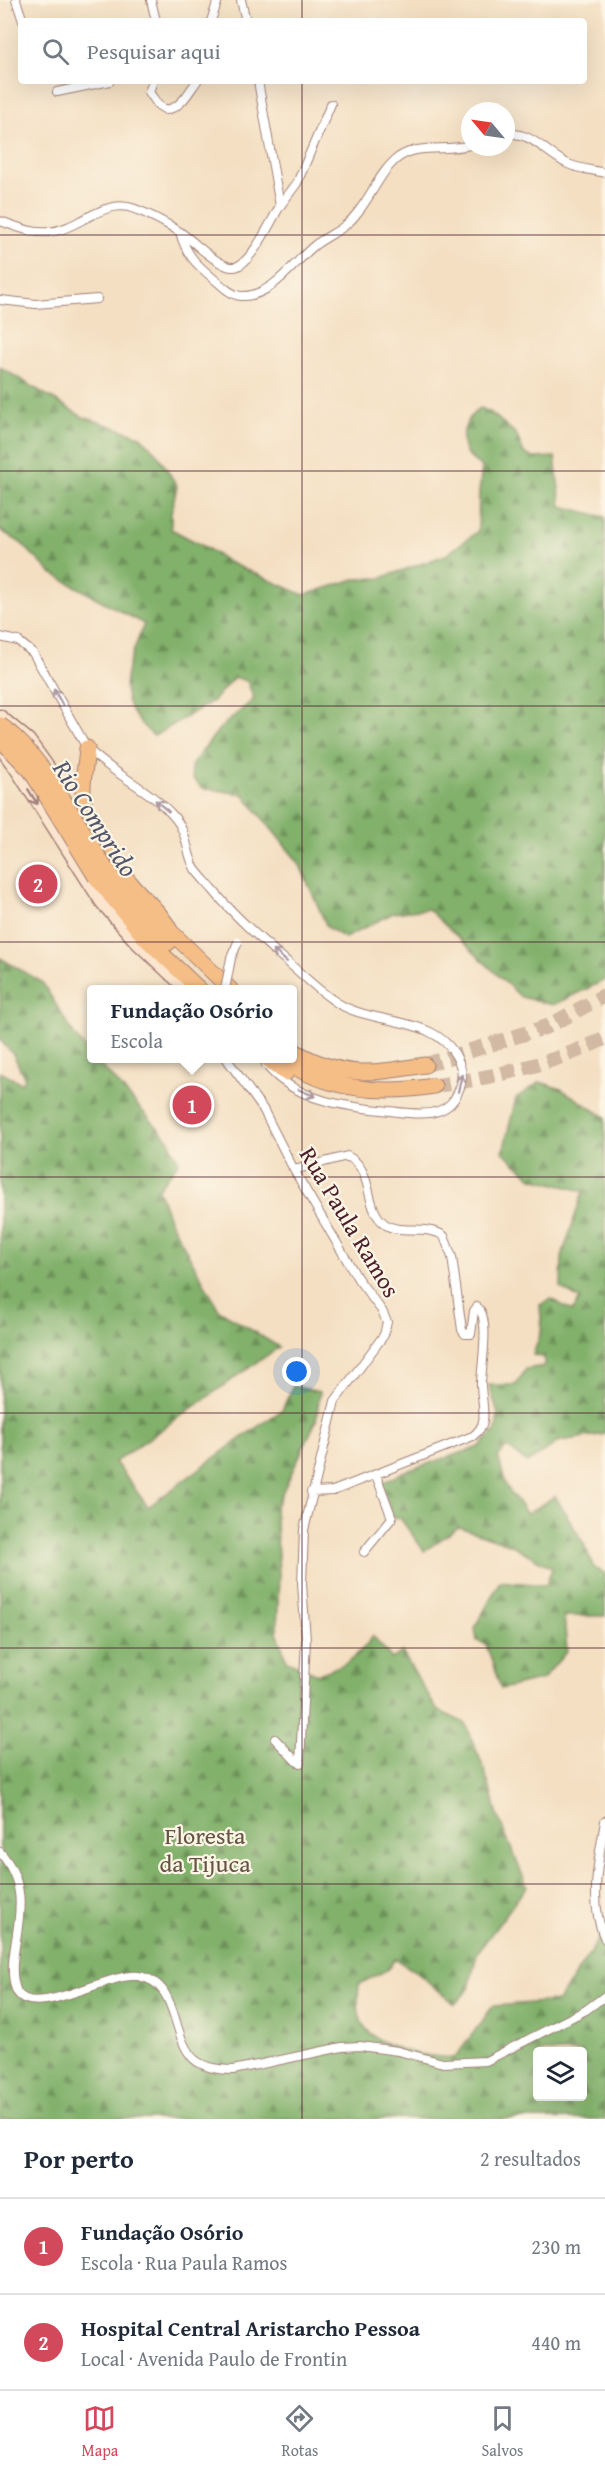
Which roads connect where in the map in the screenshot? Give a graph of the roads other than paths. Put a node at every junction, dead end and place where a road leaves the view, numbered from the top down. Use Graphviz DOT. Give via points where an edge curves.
graph roads {
  1 [pos="16,0"];
  2 [pos="151,0"];
  3 [pos="218,0"];
  4 [pos="242,0"];
  5 [pos="21,18"];
  6 [pos="155,18"];
  7 [pos="212,18"];
  8 [pos="245,18"];
  9 [pos="96,84"];
  10 [pos="152,84"];
  11 [pos="195,84"];
  12 [pos="259,84"];
  13 [pos="57,92"];
  14 [pos="331,104"];
  15 [pos="515,132"];
  16 [pos="461,148"];
  17 [pos="605,173"];
  18 [pos="280,206"];
  19 [pos="0,221"];
  20 [pos="180,232"];
  21 [pos="97,299"];
  22 [pos="0,300"];
  23 [pos="0,637"];
  24 [pos="0,715"];
  25 [pos="0,725"];
  26 [pos="0,739"];
  27 [pos="87,748"];
  28 [pos="0,749"];
  29 [pos="96,849"];
  30 [pos="76,862"];
  31 [pos="101,873"];
  32 [pos="246,928"];
  33 [pos="171,932"];
  34 [pos="181,985"];
  35 [pos="195,985"];
  36 [pos="214,985"];
  37 [pos="226,985"];
  38 [pos="226,985"];
  39 [pos="297,1051"];
  40 [pos="229,1063"];
  41 [pos="267,1063"];
  42 [pos="270,1063"];
  43 [pos="287,1063"];
  44 [pos="425,1065"];
  45 [pos="434,1086"];
  46 [pos="375,1091"];
  47 [pos="294,1170"];
  48 [pos="376,1475"];
  49 [pos="312,1492"];
  50 [pos="364,1552"];
  51 [pos="276,1740"];
  52 [pos="605,1821"];
  53 [pos="0,1852"];
  54 [pos="605,1939"];
  55 [pos="605,1996"];
  1 -- 5 [label="street"];
  2 -- 6 [label="street"];
  3 -- 7 [label="street"];
  4 -- 8 [label="street"];
  9 -- 13 [label="street"];
  10 -- 11 [label="street" via="149,92 166,110 182,102"];
  12 -- 18 [label="street"];
  14 -- 18 [label="street" via="297,183"];
  15 -- 17 [label="street" via="538,142 570,165"];
  16 -- 20 [label="street" via="410,151 397,159 340,232 316,244 285,276 254,293 239,296 229,291 187,252"];
  18 -- 20 [label="street" via="254,249 238,266 222,264"];
  19 -- 20 [label="street" via="33,232 49,232 74,226 105,208 118,206 132,208"];
  21 -- 22 [label="street" via="36,304"];
  27 -- 23 [label="street, one-way" via="33,653 18,641"];
  24 -- 29 [label="main road" via="42,754"];
  25 -- 31 [label="highway, bridge" via="39,763"];
  26 -- 31 [label="highway, bridge" via="31,771"];
  32 -- 27 [label="street, one-way" via="195,869 175,818"];
  27 -- 33 [label="highway" via="82,790 88,817 105,848"];
  28 -- 30 [label="main road, one-way"];
  29 -- 30 [label="main road, bridge"];
  29 -- 33 [label="highway"];
  30 -- 34 [label="main road" via="101,903"];
  31 -- 35 [label="highway" via="145,938"];
  31 -- 36 [label="highway"];
  32 -- 37 [label="street, bridge" via="231,958"];
  41 -- 32 [label="street, one-way" via="278,1078 330,1103 362,1110 433,1113 447,1107 457,1096 463,1071 452,1049 434,1034 338,1004"];
  33 -- 38 [label="highway"];
  39 -- 44 [label="highway" via="334,1069 363,1074"];
  40 -- 47 [label="street, Rua Paula Ramos" via="263,1109"];
  42 -- 46 [label="highway" via="313,1086"];
  43 -- 46 [label="highway" via="312,1077"];
  45 -- 46 [label="highway"];
  47 -- 48 [label="street" via="347,1156 354,1159 362,1170 378,1217 387,1226 429,1229 444,1236 452,1257 465,1334 472,1332 475,1309 480,1308 482,1313 481,1429 464,1441"];
  47 -- 49 [label="street, Rua Paula Ramos" via="387,1322 384,1335 335,1401"];
  48 -- 49 [label="street" via="333,1491"];
  48 -- 50 [label="street" via="392,1518"];
  49 -- 51 [label="street, Rua Paula Ramos" via="304,1530 306,1640 300,1763"];
  52 -- 54 [label="street" via="596,1874 596,1914"];
  53 -- 55 [label="street" via="7,1860 20,1903 11,1965 17,1992 23,1999 40,2002 112,1979 136,1976 150,1980 170,2001 192,2057 219,2070 360,2046 443,2063 486,2061 586,2010"];
}
